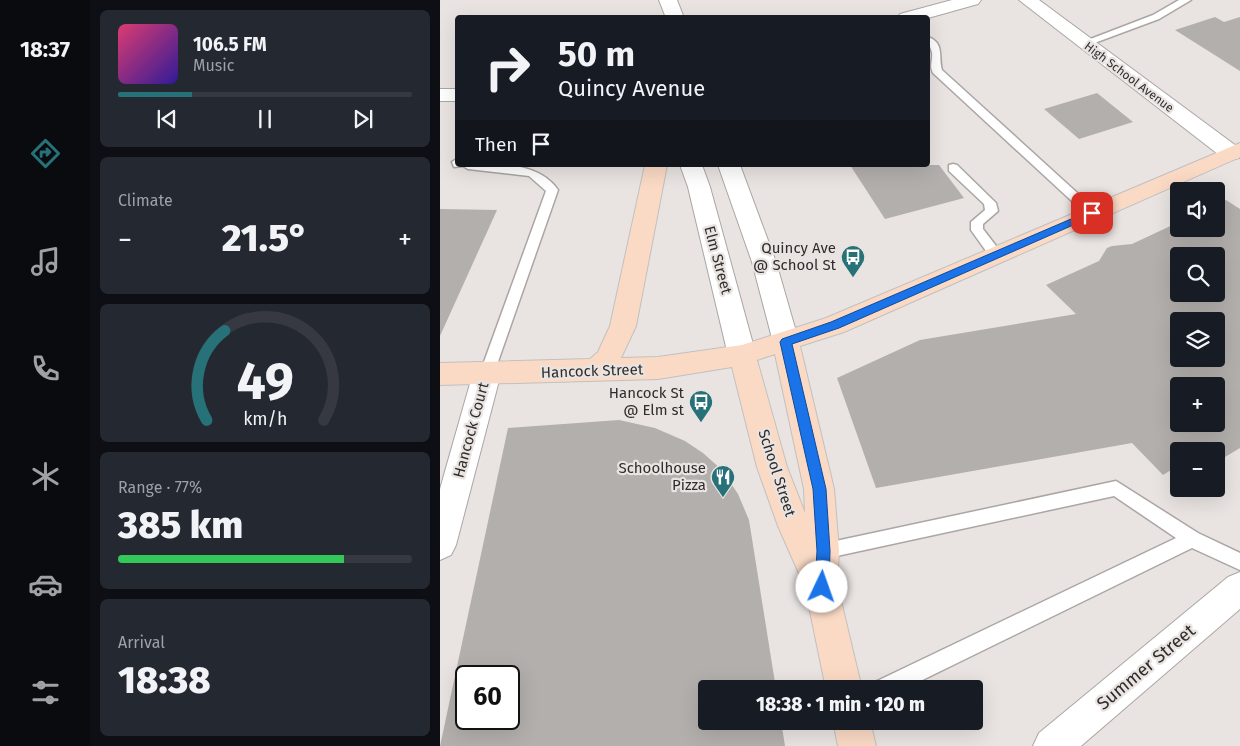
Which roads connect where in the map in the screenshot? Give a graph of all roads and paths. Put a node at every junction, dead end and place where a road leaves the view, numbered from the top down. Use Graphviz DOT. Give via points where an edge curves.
graph roads {
  1 [pos="668,0"];
  2 [pos="972,0"];
  3 [pos="1028,0"];
  4 [pos="1186,0"];
  5 [pos="674,15"];
  6 [pos="917,15"];
  7 [pos="930,42"];
  8 [pos="1085,43"];
  9 [pos="440,95"];
  10 [pos="455,95"];
  11 [pos="1235,151"];
  12 [pos="484,167"];
  13 [pos="656,167"];
  14 [pos="692,167"];
  15 [pos="731,167"];
  16 [pos="953,168"];
  17 [pos="1092,213"];
  18 [pos="996,255"];
  19 [pos="786,342"];
  20 [pos="742,356"];
  21 [pos="596,371"];
  22 [pos="487,373"];
  23 [pos="440,374"];
  24 [pos="1192,540"];
  25 [pos="440,545"];
  26 [pos="823,551"];
  27 [pos="1240,562"];
  28 [pos="822,587"];
  29 [pos="1240,588"];
  30 [pos="842,680"];
  31 [pos="901,680"];
  32 [pos="854,730"];
  33 [pos="857,746"];
  34 [pos="1052,746"];
  1 -- 5 [label="street"];
  2 -- 6 [label="street"];
  3 -- 8 [label="street, High School Avenue"];
  4 -- 8 [label="lane" via="1156,16"];
  7 -- 17 [label="lane" via="938,53 937,70"];
  8 -- 11 [label="street, High School Avenue"];
  9 -- 10 [label="street"];
  11 -- 17 [label="main road, Hancock Street"];
  12 -- 22 [label="lane" via="532,173 552,190"];
  13 -- 21 [label="main road" via="623,326 608,358"];
  14 -- 20 [label="street, Elm Street"];
  15 -- 19 [label="street" via="764,262"];
  16 -- 18 [label="lane" via="990,203 992,211 977,222 977,230"];
  17 -- 18 [label="main road, Hancock Street"];
  18 -- 19 [label="main road, Hancock Street" via="835,325"];
  19 -- 20 [label="main road, Hancock Street"];
  19 -- 26 [label="main road, School Street" via="820,489"];
  20 -- 21 [label="main road, Hancock Street" via="675,367"];
  20 -- 28 [label="main road, School Street" via="772,467"];
  21 -- 22 [label="main road, Hancock Street"];
  22 -- 23 [label="main road, Hancock Street"];
  22 -- 25 [label="street, Hancock Court"];
  24 -- 26 [label="lane" via="1116,488"];
  24 -- 27 [label="lane"];
  24 -- 31 [label="lane"];
  26 -- 28 [label="main road, School Street"];
  28 -- 30 [label="main road, School Street"];
  29 -- 34 [label="street, Summer Street"];
  32 -- 33 [label="main road"];
}
